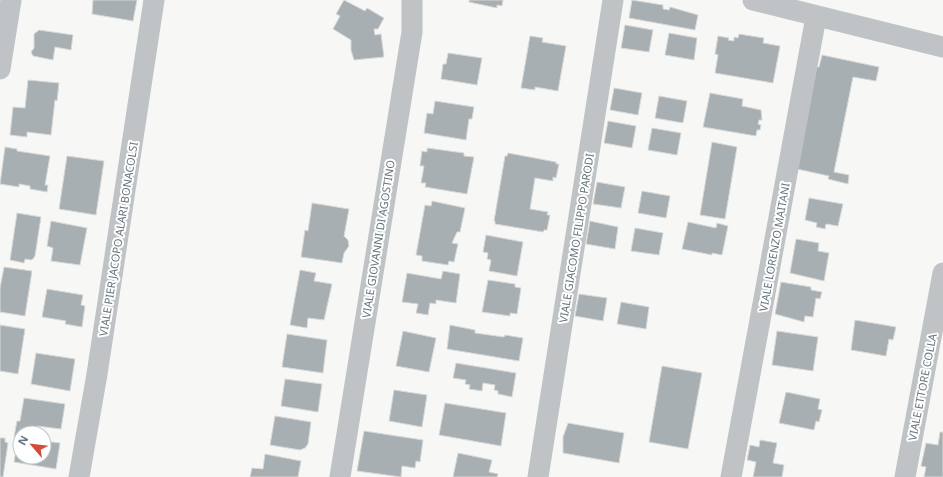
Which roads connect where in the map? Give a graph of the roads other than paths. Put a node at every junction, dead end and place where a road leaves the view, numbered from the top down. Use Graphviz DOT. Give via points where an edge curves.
graph roads {
  1 [pos="11,0"];
  2 [pos="154,0"];
  3 [pos="412,0"];
  4 [pos="613,0"];
  5 [pos="753,0"];
  6 [pos="816,16"];
  7 [pos="943,47"];
  8 [pos="0,69"];
  9 [pos="943,273"];
  10 [pos="79,477"];
  11 [pos="340,477"];
  12 [pos="538,477"];
  13 [pos="731,477"];
  14 [pos="905,477"];
  1 -- 8 [label="street"];
  2 -- 10 [label="street, VIALE PIER JACOPO ALARI BONACOLSI"];
  3 -- 11 [label="street, VIALE GIOVANNI DI AGOSTINO" via="412,32"];
  4 -- 12 [label="street, VIALE GIACOMO FILIPPO PARODI"];
  5 -- 6 [label="street"];
  6 -- 7 [label="street"];
  6 -- 13 [label="street, VIALE LORENZO MAITANI"];
  9 -- 14 [label="street, VIALE ETTORE COLLA"];
}
